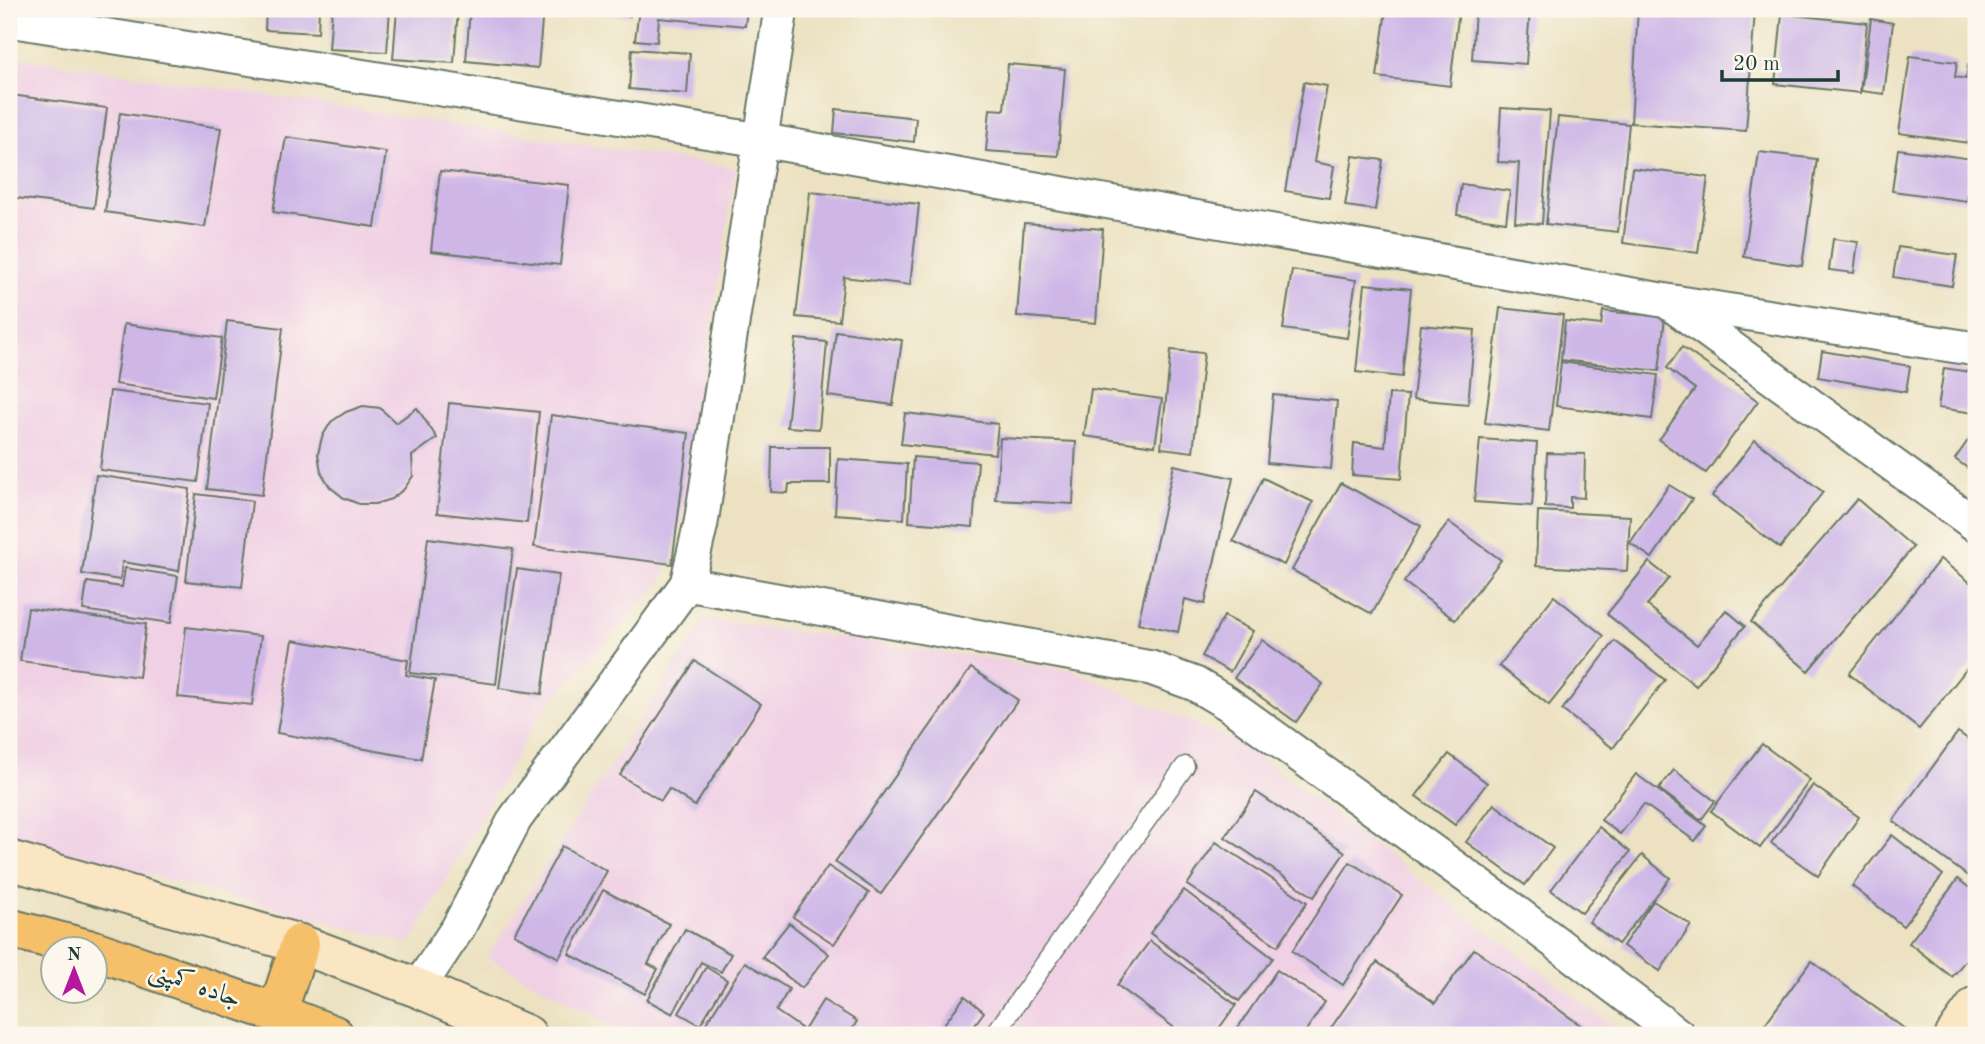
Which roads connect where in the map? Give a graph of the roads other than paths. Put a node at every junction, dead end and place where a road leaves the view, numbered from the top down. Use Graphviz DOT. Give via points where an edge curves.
graph roads {
  1 [pos="781,9"];
  2 [pos="9,20"];
  3 [pos="760,140"];
  4 [pos="1667,301"];
  5 [pos="1976,349"];
  6 [pos="1976,525"];
  7 [pos="687,584"];
  8 [pos="1185,766"];
  9 [pos="9,860"];
  10 [pos="9,928"];
  11 [pos="40,936"];
  12 [pos="300,944"];
  13 [pos="108,955"];
  14 [pos="418,988"];
  15 [pos="1976,1006"];
  16 [pos="277,1013"];
  17 [pos="334,1035"];
  18 [pos="527,1035"];
  19 [pos="993,1035"];
  20 [pos="1678,1035"];
  21 [pos="1955,1035"];
  1 -- 3 [label="street"];
  2 -- 3 [label="street"];
  3 -- 4 [label="street"];
  3 -- 7 [label="street" via="701,523"];
  4 -- 5 [label="street"];
  4 -- 6 [label="street"];
  7 -- 14 [label="street" via="515,819 458,928"];
  7 -- 20 [label="street" via="1152,667 1195,684 1468,877"];
  8 -- 19 [label="lane"];
  9 -- 12 [label="street"];
  10 -- 11 [label="highway, جاده کمپنی"];
  12 -- 14 [label="street"];
  12 -- 16 [label="highway"];
  13 -- 16 [label="highway, جاده کمپنی"];
  14 -- 18 [label="street"];
  15 -- 21 [label="street"];
  16 -- 17 [label="highway, جاده کمپنی"];
}
